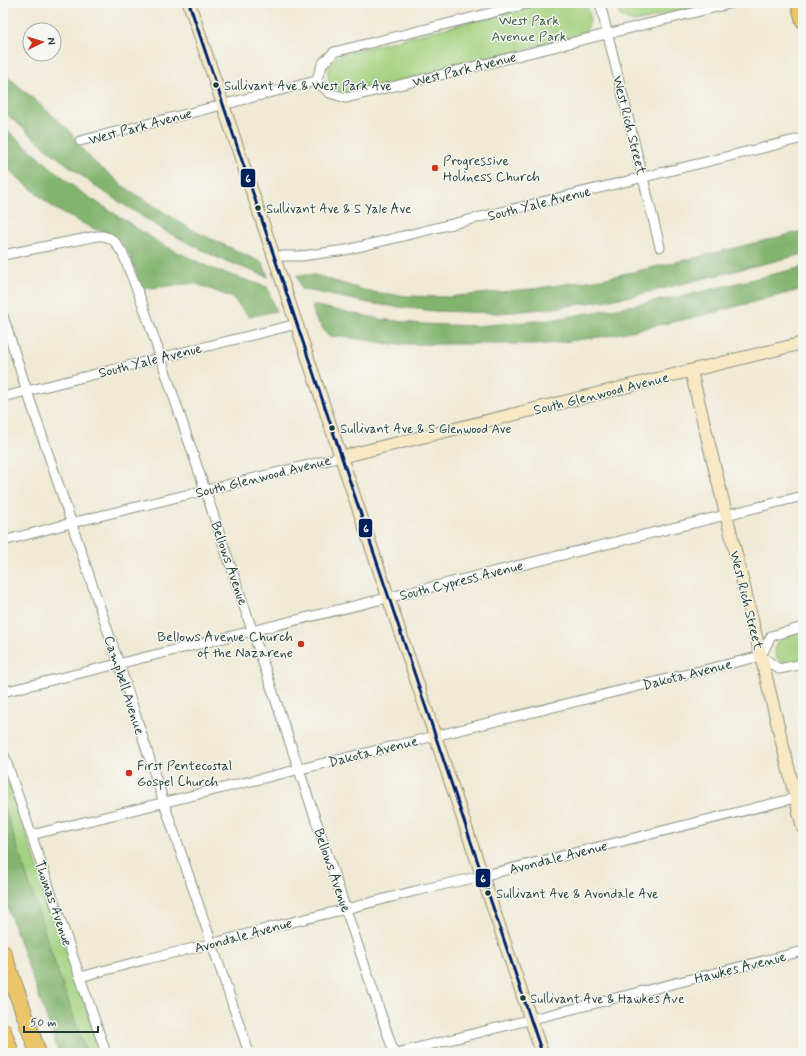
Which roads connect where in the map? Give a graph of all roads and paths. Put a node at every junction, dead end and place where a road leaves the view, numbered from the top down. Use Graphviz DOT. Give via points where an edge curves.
graph roads {
  1 [pos="189,3"];
  2 [pos="531,3"];
  3 [pos="600,3"];
  4 [pos="733,3"];
  5 [pos="798,3"];
  6 [pos="803,22"];
  7 [pos="607,34"];
  8 [pos="316,81"];
  9 [pos="223,104"];
  10 [pos="803,138"];
  11 [pos="80,141"];
  12 [pos="643,177"];
  13 [pos="660,247"];
  14 [pos="3,255"];
  15 [pos="274,256"];
  16 [pos="3,316"];
  17 [pos="297,324"];
  18 [pos="803,343"];
  19 [pos="160,358"];
  20 [pos="691,370"];
  21 [pos="27,391"];
  22 [pos="3,397"];
  23 [pos="341,457"];
  24 [pos="205,490"];
  25 [pos="803,496"];
  26 [pos="726,515"];
  27 [pos="71,523"];
  28 [pos="3,541"];
  29 [pos="388,598"];
  30 [pos="803,627"];
  31 [pos="253,631"];
  32 [pos="761,656"];
  33 [pos="119,664"];
  34 [pos="803,664"];
  35 [pos="3,692"];
  36 [pos="436,736"];
  37 [pos="3,752"];
  38 [pos="299,769"];
  39 [pos="799,797"];
  40 [pos="164,803"];
  41 [pos="803,828"];
  42 [pos="32,835"];
  43 [pos="482,876"];
  44 [pos="346,909"];
  45 [pos="211,944"];
  46 [pos="803,951"];
  47 [pos="3,953"];
  48 [pos="80,977"];
  49 [pos="530,1019"];
  50 [pos="3,1031"];
  51 [pos="11,1053"];
  52 [pos="38,1053"];
  53 [pos="106,1053"];
  54 [pos="249,1053"];
  55 [pos="396,1053"];
  56 [pos="542,1053"];
  1 -- 9 [label="street"];
  2 -- 8 [label="street" via="334,52 323,63"];
  3 -- 7 [label="street, West Rich Street"];
  4 -- 7 [label="street, West Park Avenue"];
  5 -- 6 [label="main road"];
  7 -- 8 [label="street, West Park Avenue" via="346,98 330,93"];
  7 -- 12 [label="street, West Rich Street"];
  8 -- 9 [label="street, West Park Avenue"];
  9 -- 11 [label="street, West Park Avenue"];
  9 -- 15 [label="street"];
  10 -- 12 [label="street, South Yale Avenue"];
  12 -- 13 [label="street, West Rich Street"];
  12 -- 15 [label="street, South Yale Avenue" via="346,250 301,256"];
  14 -- 19 [label="street, Bellows Avenue" via="97,236 110,238 123,254"];
  15 -- 17 [label="street"];
  16 -- 21 [label="street, Campbell Avenue"];
  17 -- 19 [label="street, South Yale Avenue"];
  17 -- 23 [label="street"];
  18 -- 20 [label="street, South Glenwood Avenue"];
  19 -- 21 [label="street, South Yale Avenue"];
  19 -- 24 [label="street, Bellows Avenue"];
  20 -- 23 [label="street, South Glenwood Avenue"];
  20 -- 26 [label="street, West Rich Street"];
  21 -- 22 [label="street, South Yale Avenue"];
  21 -- 27 [label="street, Campbell Avenue"];
  23 -- 24 [label="street, South Glenwood Avenue"];
  23 -- 29 [label="street"];
  24 -- 27 [label="street, South Glenwood Avenue"];
  24 -- 31 [label="street, Bellows Avenue"];
  25 -- 26 [label="street, South Cypress Avenue"];
  26 -- 29 [label="street, South Cypress Avenue"];
  26 -- 32 [label="street, West Rich Street"];
  27 -- 28 [label="street, South Glenwood Avenue"];
  27 -- 33 [label="street, Campbell Avenue"];
  29 -- 31 [label="street, South Cypress Avenue"];
  29 -- 36 [label="street"];
  30 -- 32 [label="street" via="771,636"];
  31 -- 33 [label="street, South Cypress Avenue"];
  31 -- 38 [label="street, Bellows Avenue"];
  32 -- 34 [label="street" via="779,669"];
  32 -- 36 [label="street, Dakota Avenue"];
  32 -- 39 [label="street, West Rich Street"];
  33 -- 35 [label="street, South Cypress Avenue"];
  33 -- 40 [label="street, Campbell Avenue"];
  36 -- 38 [label="street, Dakota Avenue"];
  36 -- 43 [label="street"];
  37 -- 42 [label="street, Thomas Avenue"];
  38 -- 40 [label="street, Dakota Avenue"];
  38 -- 44 [label="street, Bellows Avenue"];
  39 -- 41 [label="street, West Rich Street"];
  39 -- 43 [label="street, Avondale Avenue"];
  40 -- 42 [label="street, Dakota Avenue"];
  40 -- 45 [label="street, Campbell Avenue"];
  42 -- 48 [label="street, Thomas Avenue"];
  43 -- 44 [label="street, Avondale Avenue" via="415,890"];
  43 -- 49 [label="street"];
  44 -- 45 [label="street, Avondale Avenue"];
  44 -- 55 [label="street, Bellows Avenue"];
  45 -- 48 [label="street, Avondale Avenue"];
  45 -- 54 [label="street, Campbell Avenue"];
  46 -- 49 [label="street, Hawkes Avenue"];
  47 -- 52 [label="highway"];
  48 -- 53 [label="street, Thomas Avenue"];
  49 -- 55 [label="street, Hawkes Avenue"];
  49 -- 56 [label="street"];
  50 -- 51 [label="highway"];
}
